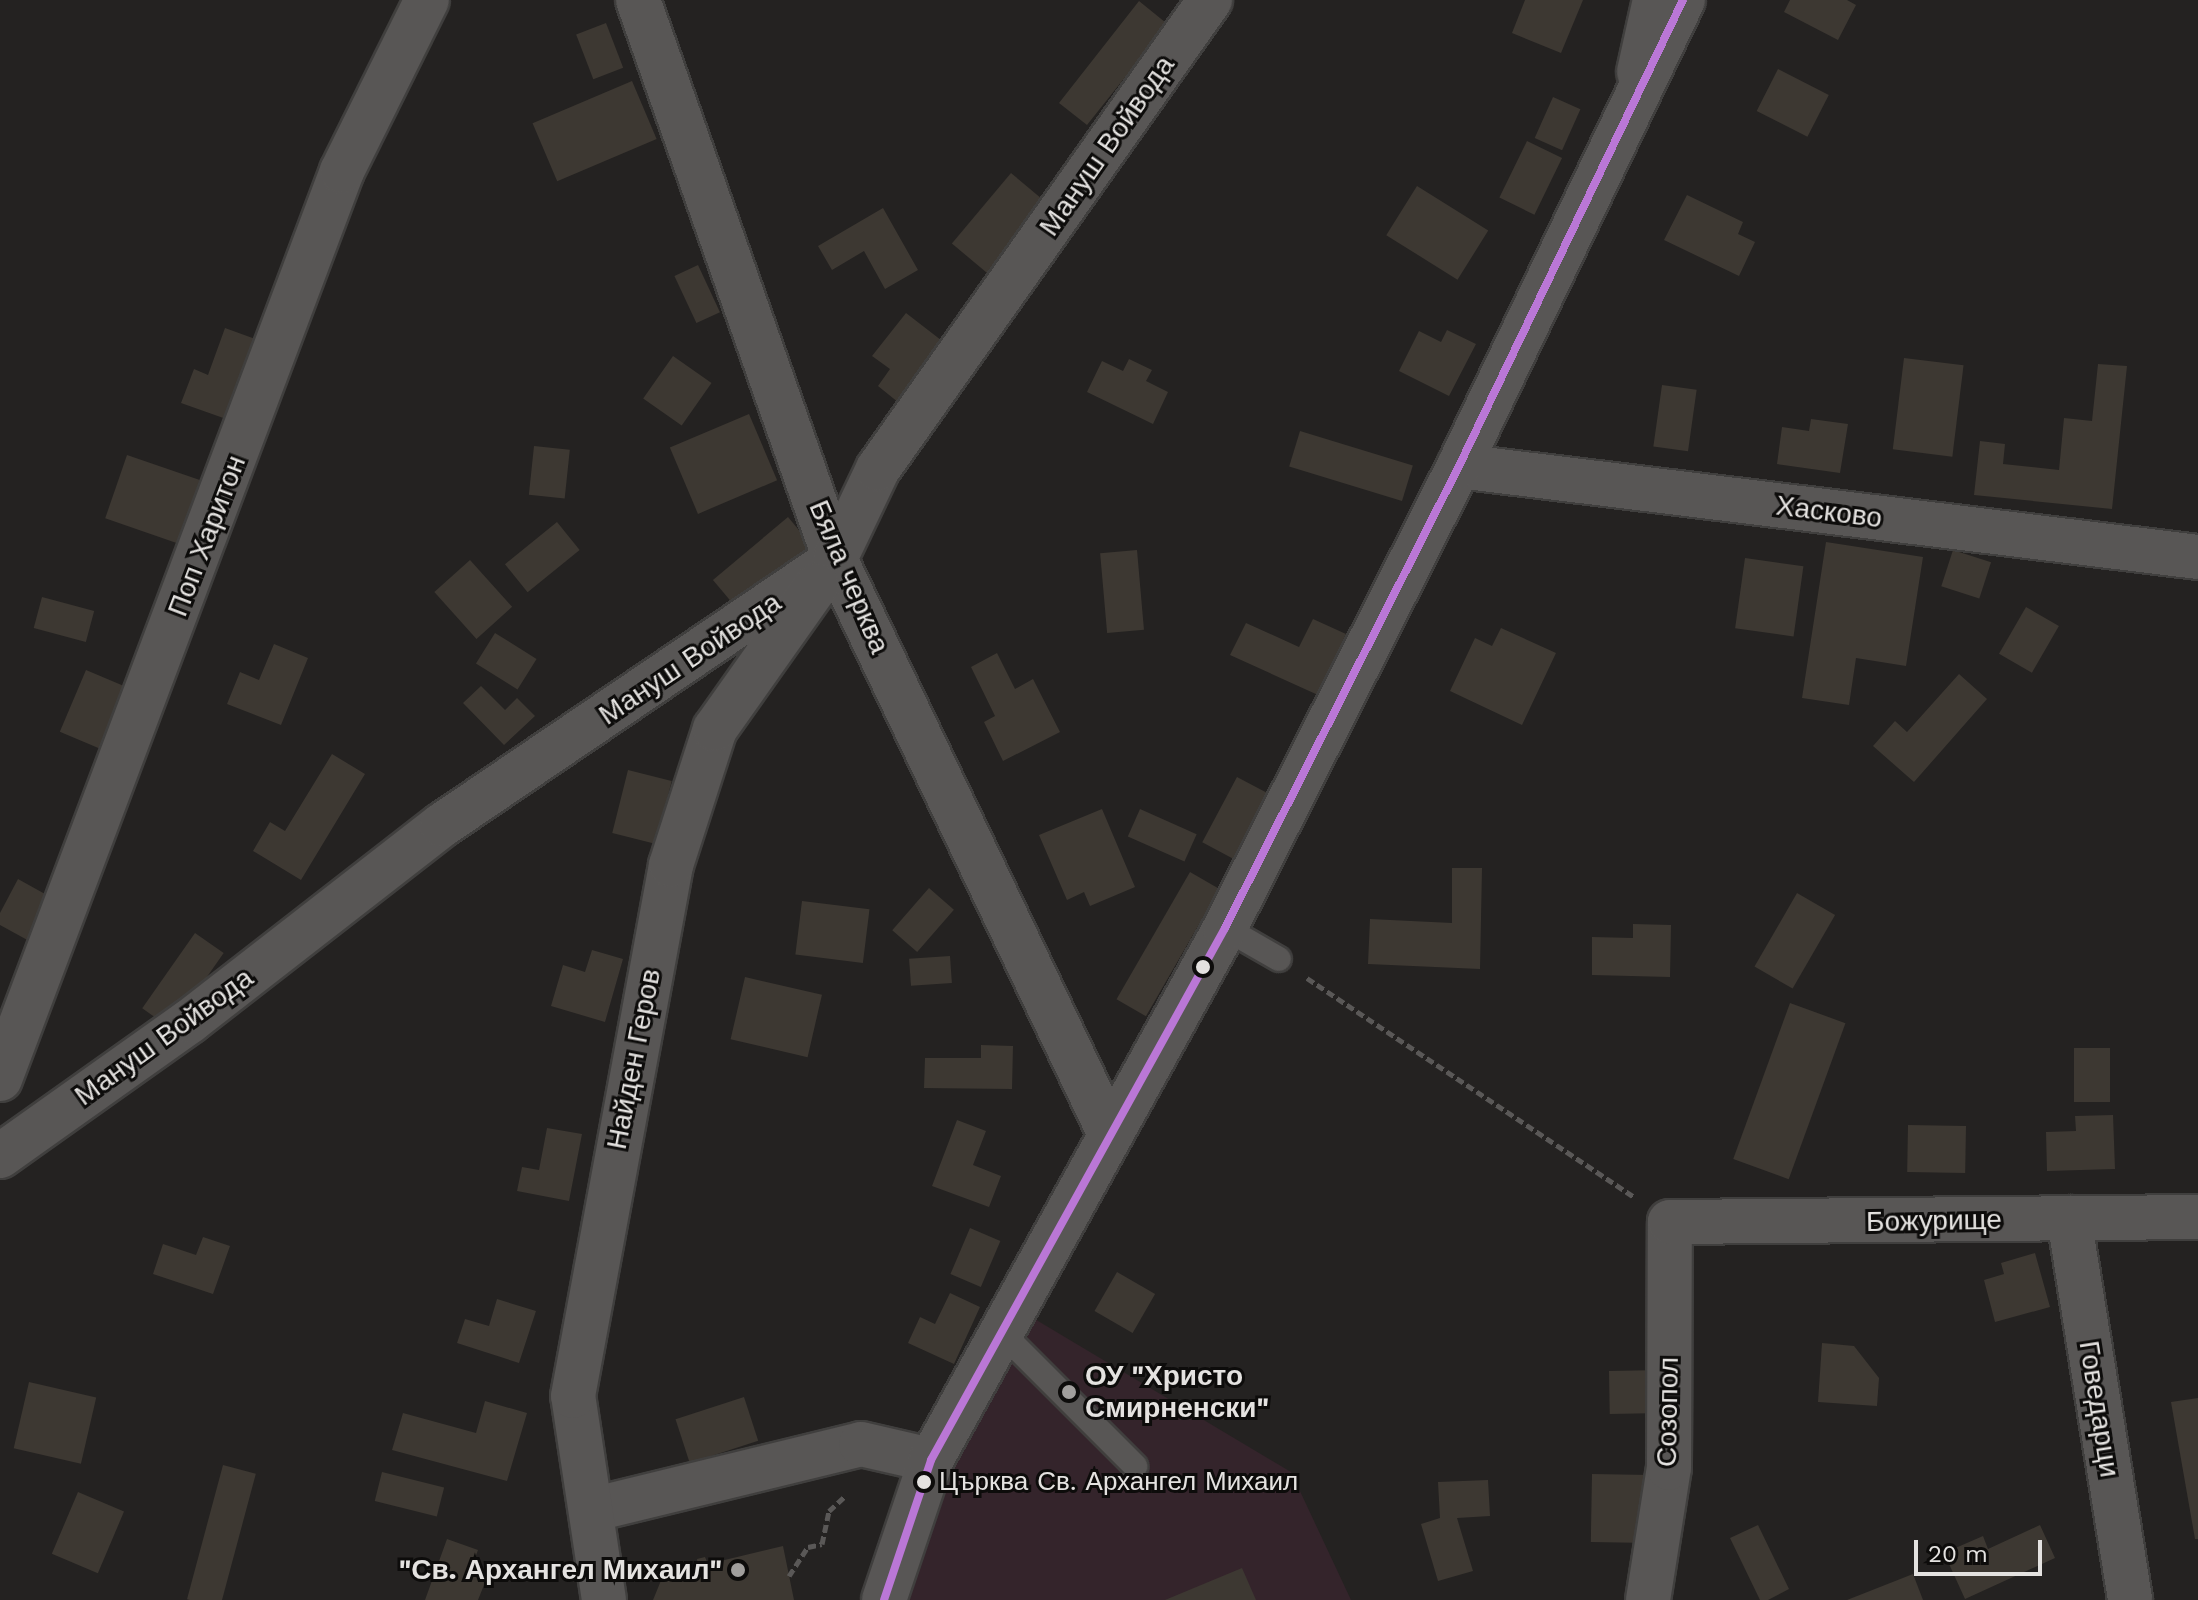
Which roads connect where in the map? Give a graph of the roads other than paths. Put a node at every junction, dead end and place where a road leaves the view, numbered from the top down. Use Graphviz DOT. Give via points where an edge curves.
graph roads {
  1 [pos="427,0"];
  2 [pos="638,0"];
  3 [pos="1210,0"];
  4 [pos="1655,0"];
  5 [pos="1683,0"];
  6 [pos="1633,98"];
  7 [pos="1459,466"];
  8 [pos="2198,557"];
  9 [pos="835,559"];
  10 [pos="1225,928"];
  11 [pos="1279,959"];
  12 [pos="0,1079"];
  13 [pos="1110,1134"];
  14 [pos="0,1156"];
  15 [pos="2198,1217"];
  16 [pos="2069,1218"];
  17 [pos="1670,1222"];
  18 [pos="1001,1332"];
  19 [pos="931,1460"];
  20 [pos="1135,1466"];
  21 [pos="591,1510"];
  22 [pos="604,1600"];
  23 [pos="884,1600"];
  24 [pos="1648,1600"];
  25 [pos="2130,1600"];
  1 -- 12 [label="street, Поп Харитон" via="342,171"];
  2 -- 9 [label="street, Бяла черква"];
  3 -- 9 [label="street, Мануш Войвода" via="878,469"];
  4 -- 6 [label="street"];
  5 -- 6 [label="street"];
  6 -- 7 [label="street"];
  7 -- 8 [label="street, Хасково"];
  7 -- 10 [label="street"];
  9 -- 13 [label="street, Бяла черква"];
  9 -- 14 [label="street, Мануш Войвода" via="442,825 190,1021"];
  9 -- 21 [label="street, Найден Геров" via="715,729 671,865 573,1396"];
  10 -- 11 [label="lane"];
  10 -- 13 [label="street"];
  13 -- 18 [label="street"];
  15 -- 16 [label="street, Божурище"];
  16 -- 17 [label="street, Божурище"];
  16 -- 25 [label="street, Говедарци"];
  17 -- 24 [label="street, Созопол" via="1669,1468"];
  18 -- 19 [label="street"];
  18 -- 20 [label="lane"];
  19 -- 21 [label="street" via="861,1444"];
  19 -- 23 [label="street"];
  21 -- 22 [label="street, Найден Геров"];
}
